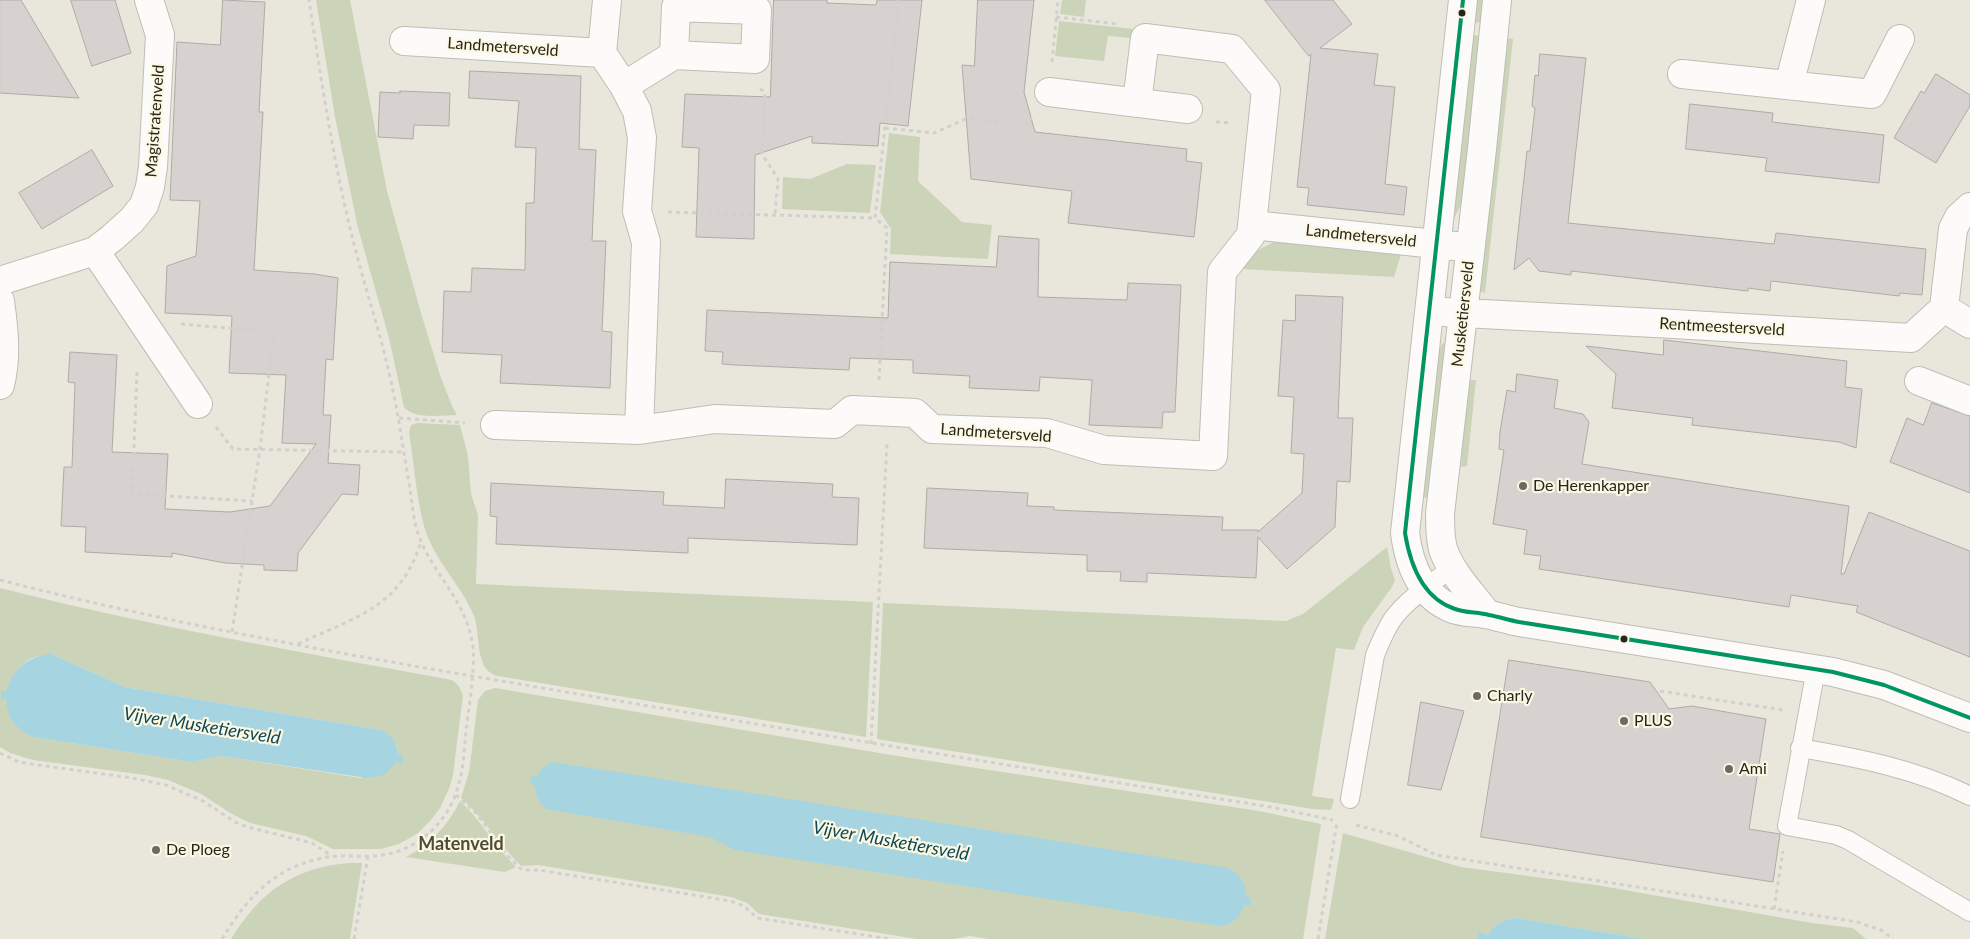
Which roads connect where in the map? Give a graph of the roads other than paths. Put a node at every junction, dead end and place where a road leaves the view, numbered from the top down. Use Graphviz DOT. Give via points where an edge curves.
graph roads {
  1 [pos="149,0"];
  2 [pos="607,0"];
  3 [pos="1463,0"];
  4 [pos="1497,0"];
  5 [pos="1811,0"];
  6 [pos="1900,39"];
  7 [pos="404,41"];
  8 [pos="602,53"];
  9 [pos="674,55"];
  10 [pos="1682,74"];
  11 [pos="1790,85"];
  12 [pos="624,86"];
  13 [pos="1049,92"];
  14 [pos="1137,103"];
  15 [pos="1188,109"];
  16 [pos="1970,207"];
  17 [pos="1252,225"];
  18 [pos="1436,244"];
  19 [pos="1470,247"];
  20 [pos="95,251"];
  21 [pos="0,281"];
  22 [pos="0,301"];
  23 [pos="1944,308"];
  24 [pos="1429,311"];
  25 [pos="1463,314"];
  26 [pos="1970,324"];
  27 [pos="1919,381"];
  28 [pos="0,385"];
  29 [pos="1970,401"];
  30 [pos="198,404"];
  31 [pos="495,424"];
  32 [pos="638,430"];
  33 [pos="1452,568"];
  34 [pos="1426,589"];
  35 [pos="1487,614"];
  36 [pos="1816,669"];
  37 [pos="1970,718"];
  38 [pos="1800,748"];
  39 [pos="1970,796"];
  40 [pos="1350,799"];
  41 [pos="1970,912"];
  1 -- 20 [label="street, Magistratenveld" via="160,35 150,187 144,205 132,220"];
  2 -- 8 [label="street"];
  3 -- 18 [label="street, Musketiersveld"];
  4 -- 19 [label="street, Musketiersveld"];
  5 -- 11 [label="street"];
  6 -- 11 [label="street" via="1872,94"];
  7 -- 8 [label="street, Landmetersveld"];
  8 -- 12 [label="street"];
  9 -- 9 [label="street" via="676,7 756,10 755,59"];
  9 -- 12 [label="street"];
  10 -- 11 [label="street"];
  12 -- 32 [label="street" via="637,110 642,138 637,211 646,242"];
  13 -- 14 [label="street"];
  14 -- 15 [label="street"];
  14 -- 17 [label="street, Landmetersveld" via="1145,38 1232,49 1266,90"];
  16 -- 23 [label="street" via="1959,217 1954,229"];
  17 -- 18 [label="street, Landmetersveld"];
  17 -- 32 [label="street, Landmetersveld" via="1251,235 1222,272 1213,456 1104,450 1047,433 932,428 915,413 883,411 852,410 835,424 715,419"];
  18 -- 19 [label="street, Landmetersveld"];
  18 -- 24 [label="street, Musketiersveld"];
  19 -- 25 [label="street, Musketiersveld"];
  20 -- 21 [label="street, Magistratenveld"];
  20 -- 30 [label="street"];
  22 -- 28 [label="street" via="5,330"];
  23 -- 25 [label="street, Rentmeestersveld" via="1911,338"];
  23 -- 26 [label="street"];
  24 -- 25 [label="street, Rentmeestersveld"];
  24 -- 34 [label="street, Musketiersveld" via="1405,533 1415,573"];
  25 -- 33 [label="street, Musketiersveld" via="1440,514 1444,549"];
  27 -- 29 [label="street"];
  31 -- 32 [label="street, Landmetersveld"];
  33 -- 34 [label="lane"];
  33 -- 35 [label="street, Musketiersveld"];
  34 -- 35 [label="street, Musketiersveld" via="1452,608"];
  34 -- 40 [label="lane" via="1393,618 1374,655"];
  35 -- 36 [label="street, Musketiersveld" via="1519,622"];
  36 -- 37 [label="street, Musketiersveld" via="1884,686"];
  36 -- 38 [label="lane"];
  38 -- 39 [label="lane" via="1885,764"];
  38 -- 41 [label="lane" via="1787,826 1848,840"];
}
